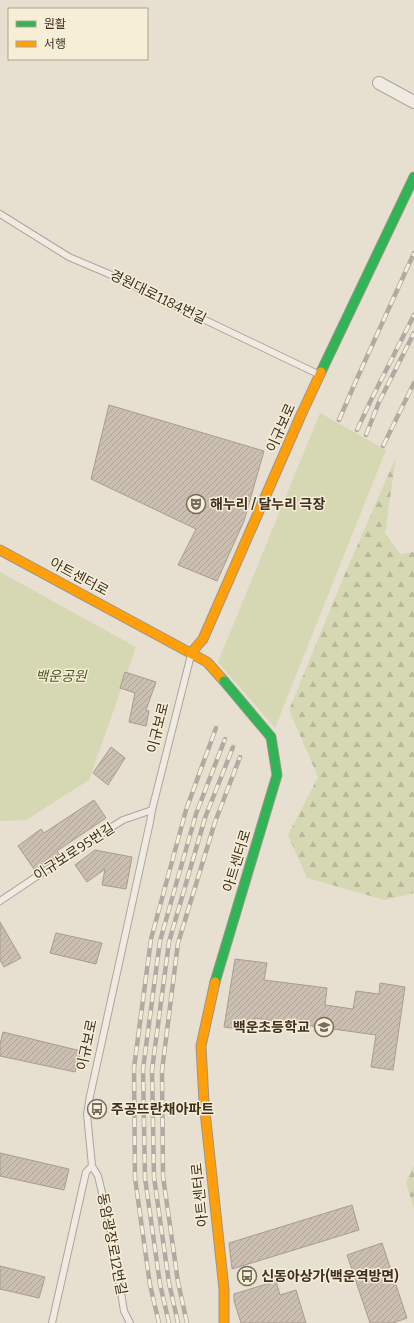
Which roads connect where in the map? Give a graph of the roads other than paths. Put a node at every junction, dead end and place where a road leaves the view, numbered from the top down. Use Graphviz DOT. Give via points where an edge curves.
graph roads {
  1 [pos="378,84"];
  2 [pos="414,102"];
  3 [pos="414,178"];
  4 [pos="0,214"];
  5 [pos="320,375"];
  6 [pos="0,550"];
  7 [pos="191,653"];
  8 [pos="152,810"];
  9 [pos="0,901"];
  10 [pos="92,1166"];
  11 [pos="52,1323"];
  12 [pos="130,1323"];
  13 [pos="224,1323"];
  1 -- 2 [label="street"];
  3 -- 5 [label="street, 이규보로"];
  4 -- 5 [label="lane, 경원대로1184번길" via="69,257"];
  5 -- 7 [label="street, 이규보로" via="203,639"];
  6 -- 7 [label="street, 아트센터로"];
  7 -- 8 [label="lane, 이규보로"];
  7 -- 13 [label="street, 아트센터로, bridge" via="207,662 271,736 277,775 213,988 201,1046 204,1102 224,1288"];
  8 -- 9 [label="lane, 이규보로95번길" via="123,820"];
  8 -- 10 [label="lane, 이규보로" via="90,1096 87,1114"];
  10 -- 11 [label="lane" via="86,1172"];
  10 -- 12 [label="lane, 동암광장로12번길" via="98,1176 110,1226 124,1311"];
}
